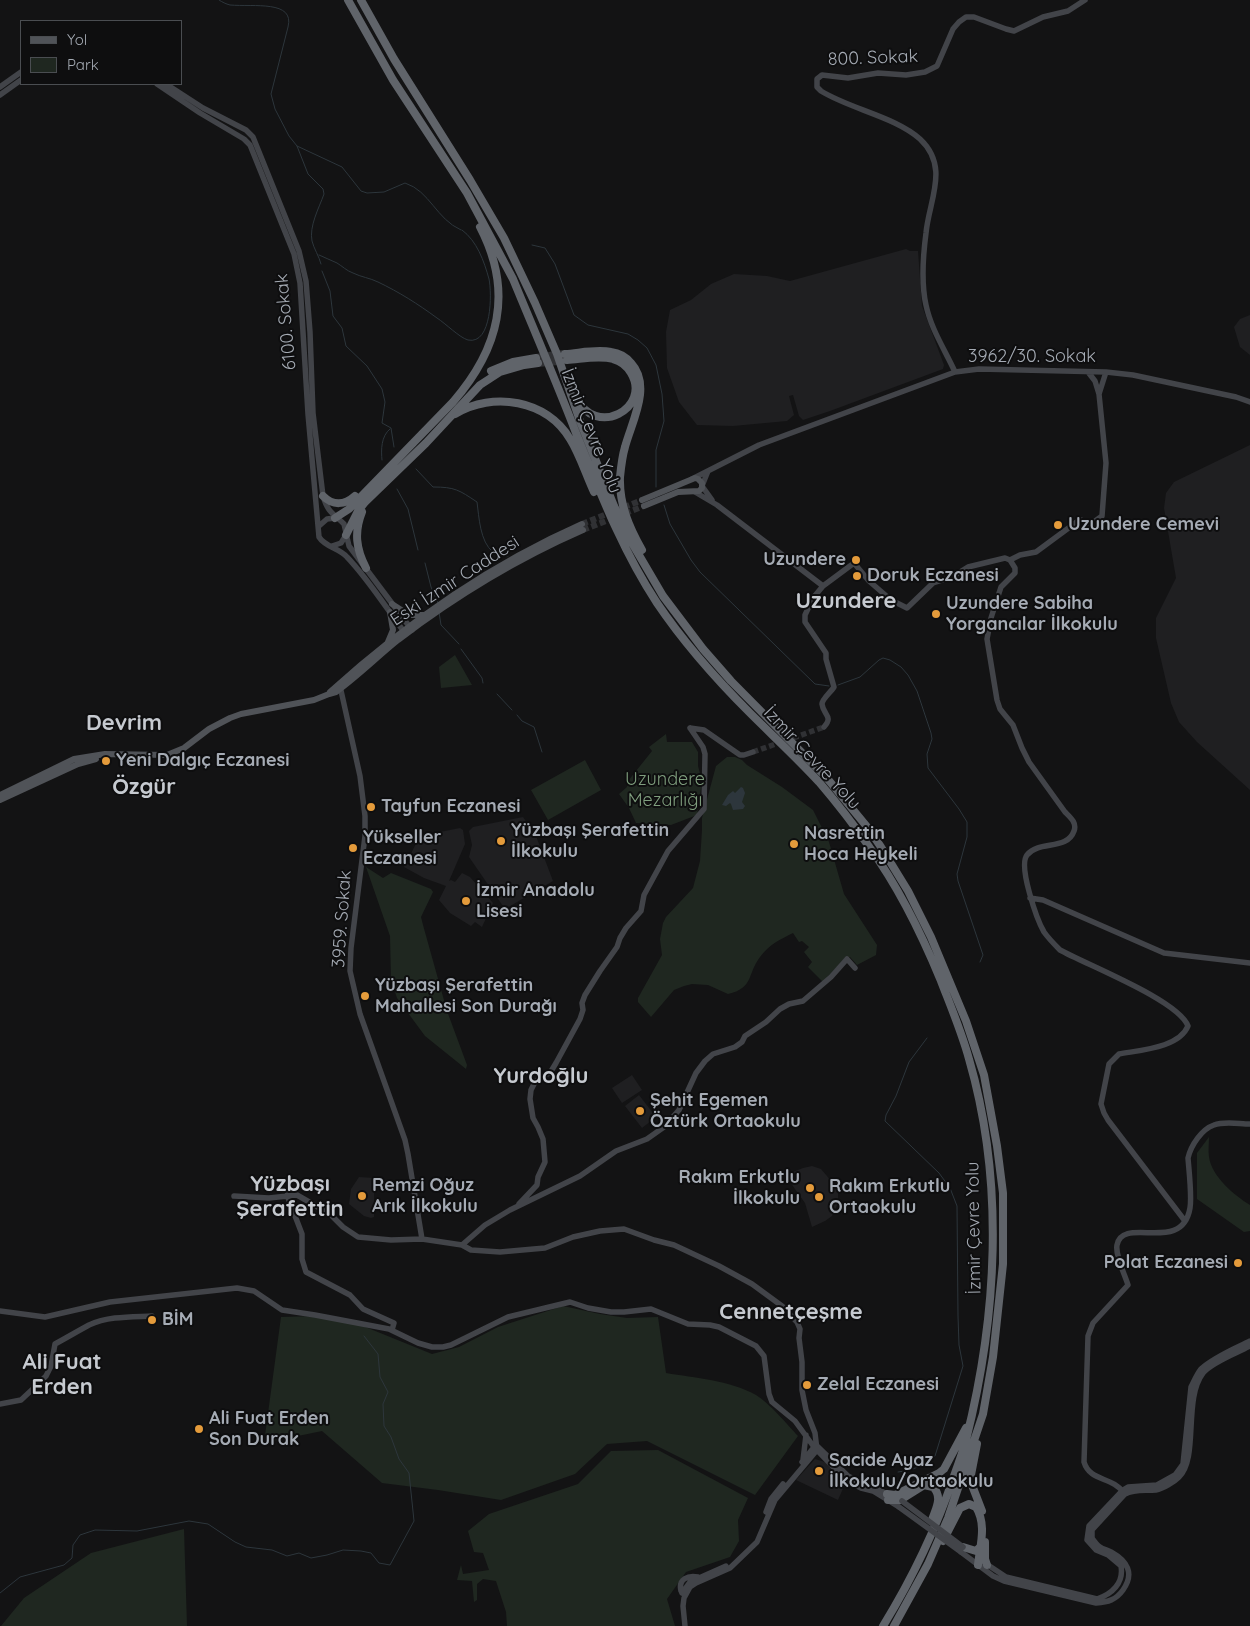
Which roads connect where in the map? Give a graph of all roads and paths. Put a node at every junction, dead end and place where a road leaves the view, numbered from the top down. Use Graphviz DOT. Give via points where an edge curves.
graph roads {
  1 [pos="348,0"];
  2 [pos="361,0"];
  3 [pos="1085,0"];
  4 [pos="20,73"];
  5 [pos="20,81"];
  6 [pos="158,85"];
  7 [pos="168,85"];
  8 [pos="0,87"];
  9 [pos="0,95"];
  10 [pos="433,142"];
  11 [pos="293,244"];
  12 [pos="563,356"];
  13 [pos="955,372"];
  14 [pos="1088,372"];
  15 [pos="1106,372"];
  16 [pos="309,383"];
  17 [pos="1099,394"];
  18 [pos="453,402"];
  19 [pos="1250,402"];
  20 [pos="437,430"];
  21 [pos="710,469"];
  22 [pos="692,479"];
  23 [pos="702,486"];
  24 [pos="369,487"];
  25 [pos="694,492"];
  26 [pos="324,496"];
  27 [pos="371,497"];
  28 [pos="717,506"];
  29 [pos="335,518"];
  30 [pos="319,526"];
  31 [pos="615,528"];
  32 [pos="346,535"];
  33 [pos="332,546"];
  34 [pos="1010,560"];
  35 [pos="366,568"];
  36 [pos="650,573"];
  37 [pos="823,586"];
  38 [pos="392,604"];
  39 [pos="390,612"];
  40 [pos="425,615"];
  41 [pos="408,631"];
  42 [pos="385,646"];
  43 [pos="340,687"];
  44 [pos="824,727"];
  45 [pos="753,752"];
  46 [pos="109,755"];
  47 [pos="0,795"];
  48 [pos="0,800"];
  49 [pos="1030,898"];
  50 [pos="1250,963"];
  51 [pos="855,968"];
  52 [pos="1250,1124"];
  53 [pos="287,1195"];
  54 [pos="234,1196"];
  55 [pos="519,1204"];
  56 [pos="1185,1221"];
  57 [pos="422,1239"];
  58 [pos="462,1245"];
  59 [pos="0,1311"];
  60 [pos="152,1316"];
  61 [pos="392,1330"];
  62 [pos="1250,1341"];
  63 [pos="1250,1346"];
  64 [pos="0,1404"];
  65 [pos="983,1414"];
  66 [pos="969,1421"];
  67 [pos="808,1437"];
  68 [pos="816,1447"];
  69 [pos="802,1461"];
  70 [pos="1124,1492"];
  71 [pos="896,1499"];
  72 [pos="982,1547"];
  73 [pos="962,1549"];
  74 [pos="981,1561"];
  75 [pos="690,1587"];
  76 [pos="683,1591"];
  77 [pos="905,1596"];
  78 [pos="684,1626"];
  79 [pos="883,1626"];
  80 [pos="894,1626"];
  1 -- 10 [label="highway, İzmir Çevre Yolu"];
  2 -- 12 [label="highway, İzmir Çevre Yolu" via="504,238"];
  3 -- 13 [label="street, 800. Sokak" via="1014,31 974,16 966,17 953,29 937,66 925,72 906,76 878,73 848,78 827,75 819,77 816,83 821,91 907,129 931,153 936,169 936,189 926,232 926,305"];
  4 -- 8 [label="street"];
  5 -- 9 [label="street"];
  6 -- 11 [label="street, 6100. Sokak" via="250,145"];
  7 -- 11 [label="street, 6100. Sokak" via="253,137"];
  10 -- 18 [label="highway" via="486,237 498,285 497,316 490,344 474,376"];
  10 -- 31 [label="highway, İzmir Çevre Yolu" via="467,193 513,279"];
  11 -- 16 [label="street, 6100. Sokak"];
  12 -- 12 [label="highway" via="605,357 623,363 635,383 631,402 613,417 600,418 589,413 577,402"];
  12 -- 36 [label="highway, İzmir Çevre Yolu" via="580,421 614,506"];
  12 -- 36 [label="highway" via="601,351 615,353 626,358 639,374 641,393 622,457 620,487 624,510"];
  13 -- 14 [label="street, 3962/30. Sokak" via="979,369"];
  13 -- 21 [label="street, 3962/30. Sokak" via="759,444"];
  14 -- 15 [label="street, 3962/30. Sokak"];
  14 -- 17 [label="street"];
  15 -- 17 [label="street"];
  15 -- 19 [label="street, 3962/30. Sokak" via="1133,375"];
  16 -- 26 [label="street, 6100. Sokak"];
  16 -- 30 [label="street, 6100. Sokak"];
  17 -- 34 [label="street" via="1106,463 1102,516 1093,524 1078,521 1036,552"];
  18 -- 20 [label="highway" via="491,371 512,362 537,361 489,378"];
  18 -- 24 [label="highway"];
  20 -- 27 [label="highway"];
  20 -- 31 [label="highway" via="455,414 477,404 510,401 543,413 563,429 570,440 594,493"];
  21 -- 22 [label="street, 3962/30. Sokak"];
  21 -- 23 [label="street"];
  22 -- 23 [label="main road" via="701,481"];
  22 -- 25 [label="main road" via="689,486"];
  22 -- 25 [label="main road" via="643,503 678,492"];
  23 -- 25 [label="main road"];
  23 -- 28 [label="street"];
  24 -- 26 [label="highway" via="344,503 333,503"];
  24 -- 29 [label="highway" via="349,509"];
  25 -- 28 [label="street"];
  26 -- 29 [label="street, 6100. Sokak" via="326,506"];
  27 -- 32 [label="highway" via="358,511"];
  27 -- 35 [label="highway" via="362,512 357,534 358,551"];
  28 -- 37 [label="street"];
  29 -- 30 [label="street" via="324,520"];
  29 -- 32 [label="street, 6100. Sokak" via="344,524"];
  30 -- 33 [label="street, 6100. Sokak" via="320,540"];
  31 -- 66 [label="highway, İzmir Çevre Yolu" via="643,580 678,631 708,668 820,783 874,852 928,949 969,1058 979,1099 992,1192 990,1306"];
  32 -- 33 [label="street" via="341,543"];
  32 -- 35 [label="street, 6100. Sokak"];
  33 -- 39 [label="street, 6100. Sokak" via="347,556"];
  34 -- 37 [label="street" via="1004,558 968,567 933,584 907,608 891,600 854,563"];
  34 -- 49 [label="street" via="1015,572 1001,588 987,639 997,700 1013,725 1029,762 1075,825 1067,841 1034,849 1026,856 1024,862"];
  35 -- 38 [label="street, 6100. Sokak"];
  36 -- 65 [label="highway, İzmir Çevre Yolu" via="682,622 731,681 826,777 868,828 908,891 957,999 984,1074 1003,1192 1002,1288"];
  37 -- 44 [label="street" via="805,615 806,622 826,653 834,687 823,701 828,719"];
  38 -- 40 [label="main road" via="409,615"];
  38 -- 41 [label="street, 6100. Sokak"];
  39 -- 41 [label="street, 6100. Sokak"];
  39 -- 42 [label="main road" via="393,630"];
  40 -- 41 [label="main road, Eski İzmir Caddesi"];
  40 -- 41 [label="main road, Eski İzmir Caddesi" via="504,564 542,543 582,527"];
  41 -- 42 [label="main road, Eski İzmir Caddesi"];
  41 -- 43 [label="main road, Eski İzmir Caddesi"];
  42 -- 43 [label="main road, Eski İzmir Caddesi"];
  43 -- 46 [label="main road, Eski İzmir Caddesi" via="336,692 314,700 230,718 208,729 184,748 167,755"];
  43 -- 57 [label="street, 3959. Sokak" via="360,776 365,816 350,971 360,1014 406,1147"];
  45 -- 55 [label="street" via="740,755 704,730 690,728 705,754 704,809 668,851 644,894 641,910 626,928 585,995 580,1019 556,1063 550,1073 535,1082 531,1090 533,1118 543,1139 544,1162 537,1184"];
  46 -- 47 [label="main road, Eski İzmir Caddesi" via="74,759"];
  46 -- 48 [label="main road, Eski İzmir Caddesi" via="78,764"];
  49 -- 50 [label="street" via="1043,900 1164,953"];
  49 -- 56 [label="street" via="1044,931 1060,950 1155,996 1186,1021 1186,1030 1177,1039 1114,1058 1109,1064 1101,1104 1108,1120"];
  51 -- 55 [label="street" via="848,959 803,1001 780,1009 736,1046 713,1054 696,1073 679,1110 664,1127 647,1139 616,1151 580,1176"];
  52 -- 56 [label="street" via="1215,1124 1195,1141 1188,1158 1190,1208"];
  53 -- 54 [label="street" via="269,1198"];
  53 -- 57 [label="street" via="305,1199 358,1237"];
  53 -- 61 [label="street" via="302,1234 302,1259 306,1272 350,1296 363,1309 394,1323"];
  55 -- 58 [label="street" via="485,1225"];
  56 -- 70 [label="street" via="1172,1233 1138,1232 1120,1239 1117,1246 1128,1285 1093,1323 1088,1336 1084,1462 1090,1474 1115,1484"];
  57 -- 58 [label="street"];
  58 -- 68 [label="street" via="472,1250 500,1252 545,1248 573,1237 624,1229 674,1245 752,1284 782,1306 800,1329 802,1390"];
  59 -- 61 [label="street" via="45,1317 110,1302 237,1288 254,1291 282,1310"];
  60 -- 64 [label="street" via="100,1321 55,1344 46,1376 21,1400"];
  61 -- 67 [label="street" via="442,1348 508,1317 570,1302 611,1312 659,1311 688,1324 719,1327 756,1346 764,1356 768,1394 772,1402"];
  62 -- 70 [label="street" via="1208,1364 1193,1382 1183,1464 1175,1475 1157,1485 1128,1487"];
  63 -- 70 [label="street" via="1203,1374 1195,1390 1188,1466 1179,1477 1158,1490"];
  65 -- 72 [label="highway" via="970,1480 985,1523"];
  65 -- 77 [label="highway, İzmir Çevre Yolu" via="948,1518 928,1564"];
  66 -- 71 [label="highway" via="944,1469"];
  66 -- 77 [label="highway, İzmir Çevre Yolu" via="966,1441 947,1495"];
  67 -- 68 [label="street"];
  67 -- 69 [label="street"];
  68 -- 69 [label="street"];
  68 -- 71 [label="street" via="848,1476"];
  68 -- 75 [label="street" via="775,1500 757,1542 730,1568"];
  69 -- 76 [label="street" via="771,1499 759,1534 751,1544 728,1565 698,1577"];
  70 -- 74 [label="street" via="1088,1529 1088,1540 1096,1550 1121,1566 1121,1581 1106,1596 1097,1599 1006,1577"];
  70 -- 74 [label="street" via="1092,1530 1092,1538 1099,1546 1119,1557 1129,1572 1125,1587 1109,1602 1096,1603 1004,1581 993,1576"];
  71 -- 73 [label="street, bridge"];
  71 -- 77 [label="highway" via="924,1485 933,1486 939,1496"];
  72 -- 73 [label="highway" via="976,1551"];
  72 -- 74 [label="highway"];
  72 -- 74 [label="highway" via="985,1559"];
  72 -- 77 [label="highway" via="982,1523 978,1511 965,1504 956,1514 927,1576"];
  73 -- 74 [label="street"];
  75 -- 76 [label="street"];
  75 -- 78 [label="street" via="684,1598"];
  76 -- 78 [label="street" via="680,1604"];
  77 -- 79 [label="highway, İzmir Çevre Yolu"];
  77 -- 80 [label="highway, İzmir Çevre Yolu"];
}
